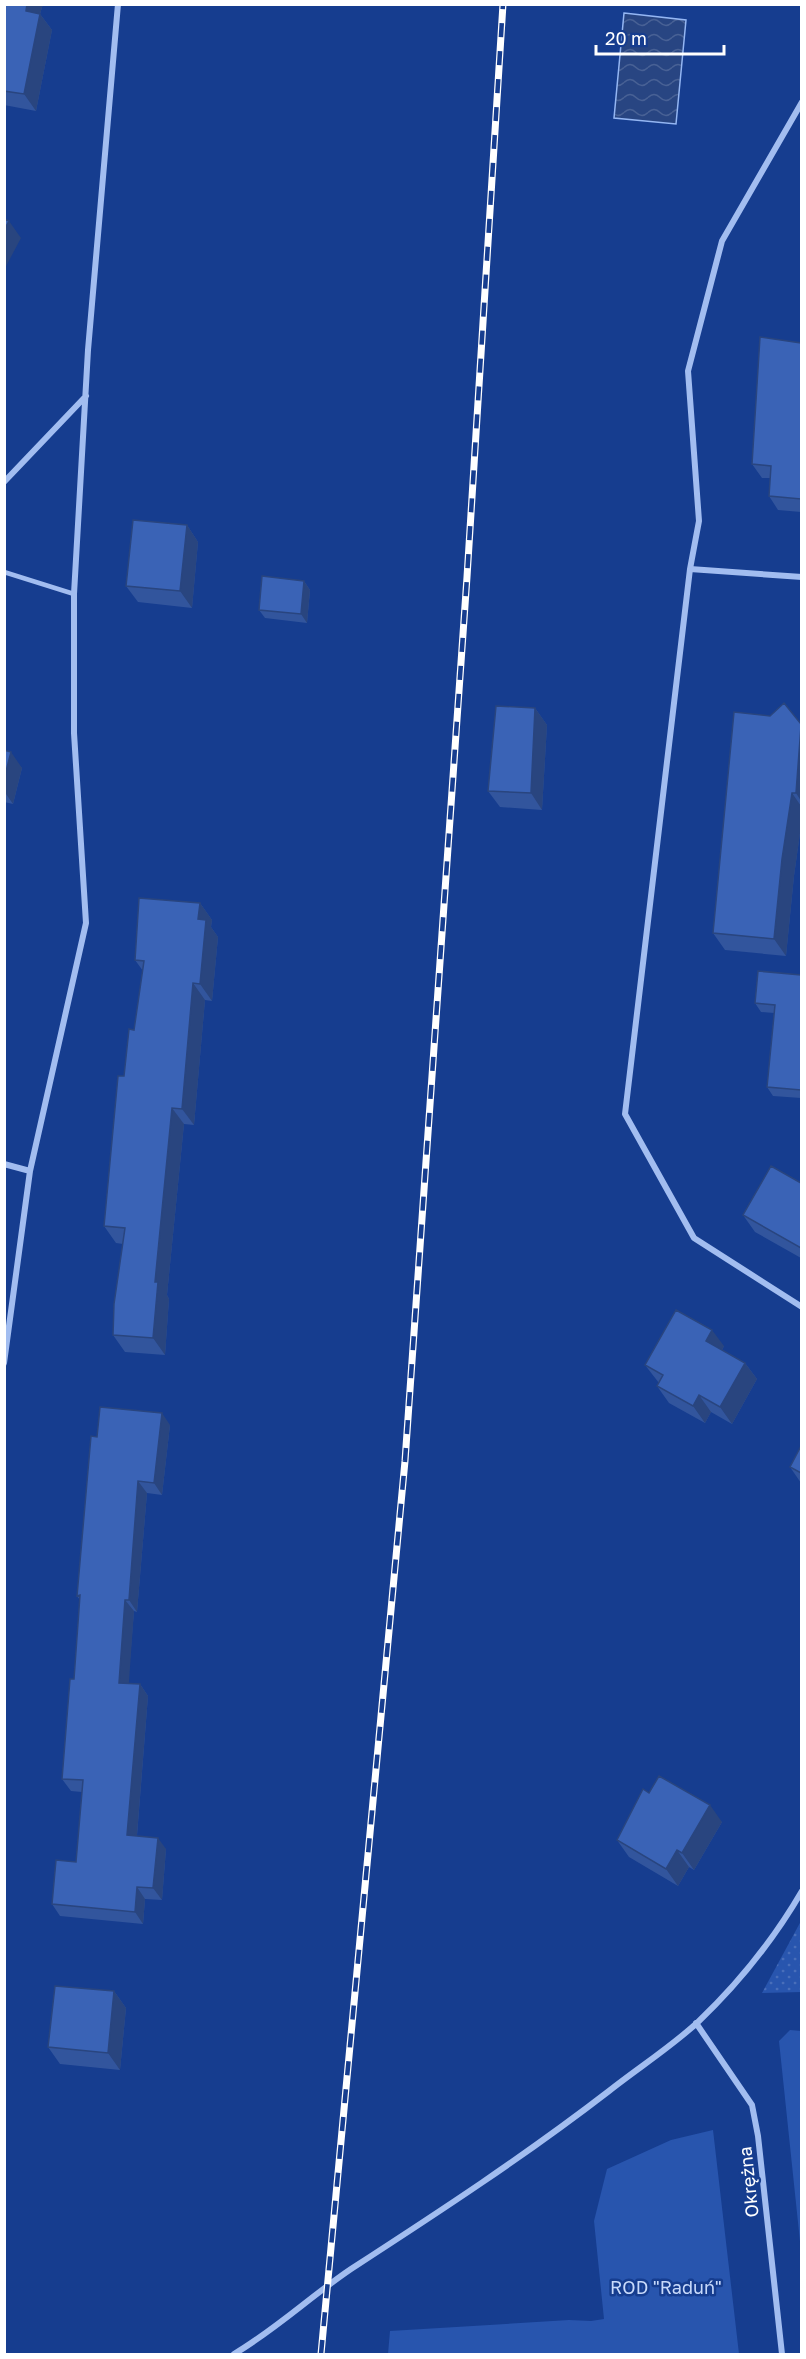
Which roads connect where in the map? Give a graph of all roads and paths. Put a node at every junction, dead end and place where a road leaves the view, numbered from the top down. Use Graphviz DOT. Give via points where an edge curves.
graph roads {
  1 [pos="118,4"];
  2 [pos="801,102"];
  3 [pos="86,396"];
  4 [pos="4,482"];
  5 [pos="690,569"];
  6 [pos="4,572"];
  7 [pos="801,577"];
  8 [pos="74,594"];
  9 [pos="4,1164"];
  10 [pos="30,1171"];
  11 [pos="801,1307"];
  12 [pos="4,1363"];
  13 [pos="801,1890"];
  14 [pos="696,2023"];
  15 [pos="234,2355"];
  16 [pos="783,2355"];
  1 -- 3 [label="street"];
  2 -- 5 [label="street" via="722,241 688,371 699,521"];
  3 -- 4 [label="street"];
  3 -- 8 [label="street"];
  5 -- 7 [label="street"];
  5 -- 11 [label="street" via="625,1114 694,1238"];
  6 -- 8 [label="lane"];
  8 -- 10 [label="street" via="74,733 86,923"];
  9 -- 10 [label="street"];
  10 -- 12 [label="street"];
  13 -- 14 [label="street" via="743,1976"];
  14 -- 15 [label="street" via="555,2133 328,2285"];
  14 -- 16 [label="street, Okrężna" via="752,2105"];
}
